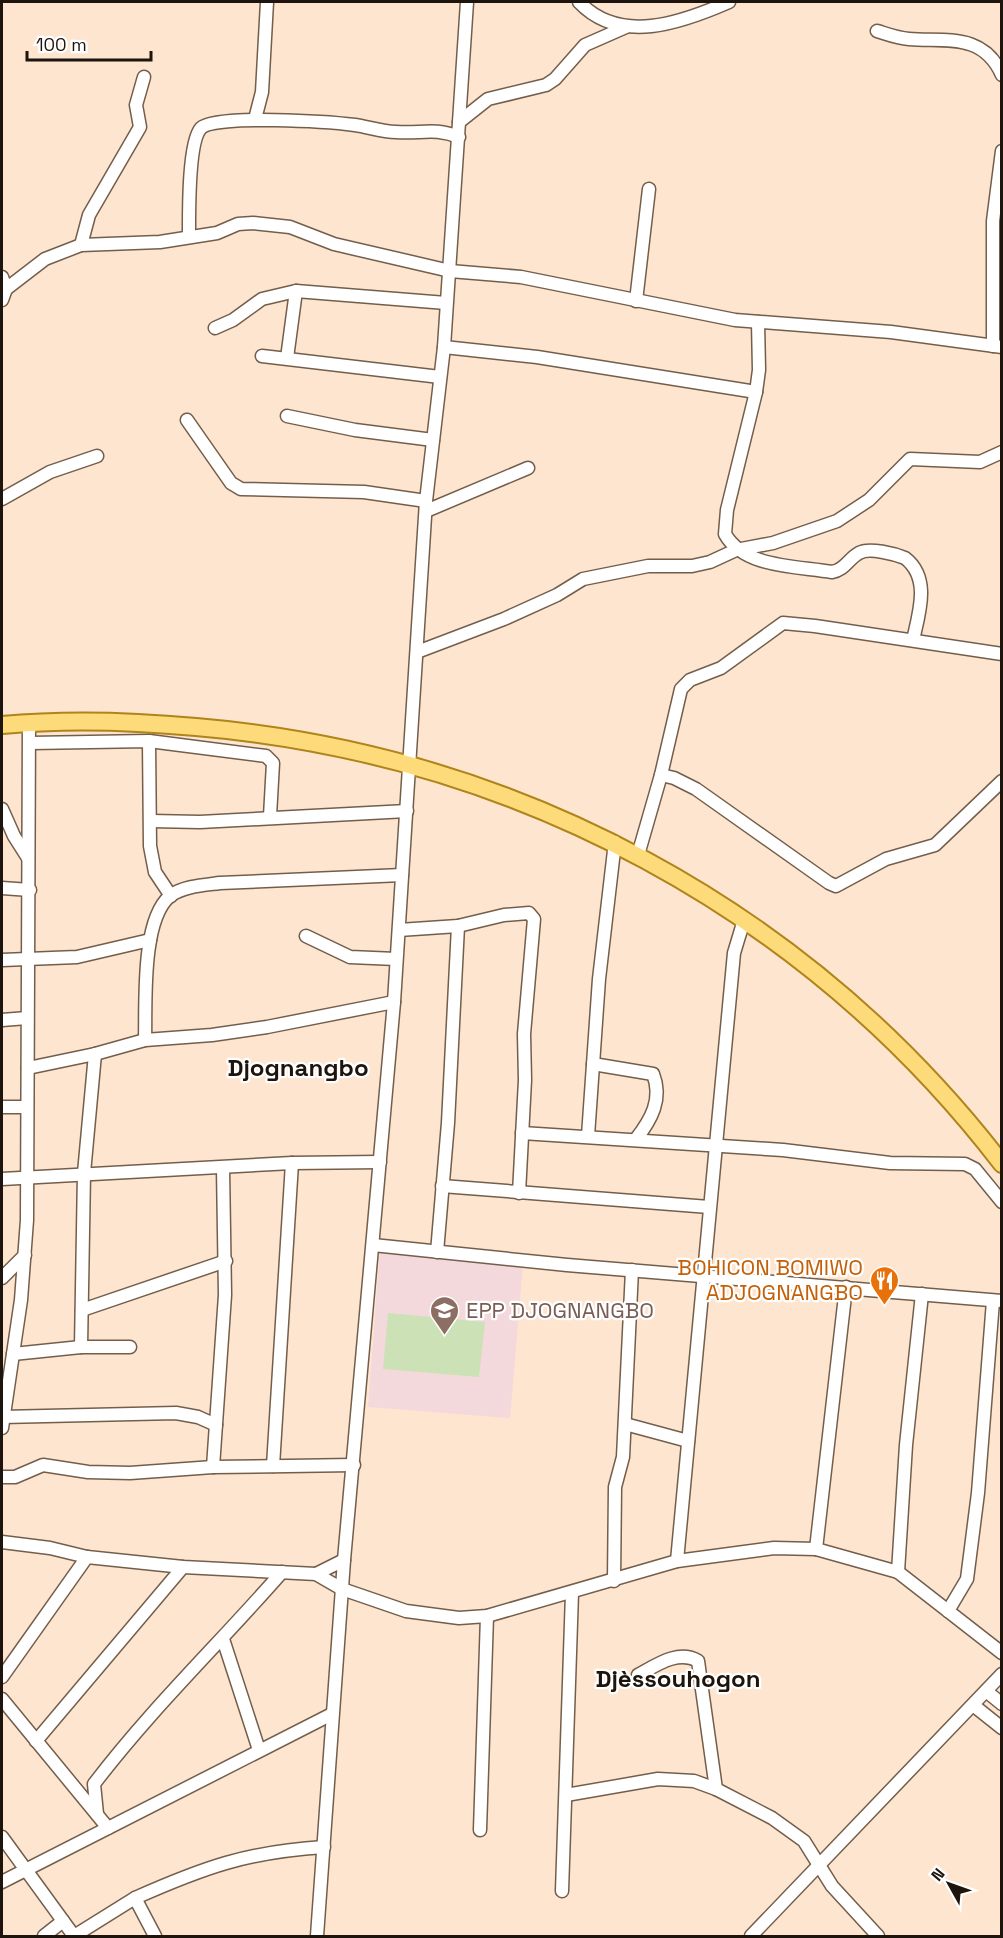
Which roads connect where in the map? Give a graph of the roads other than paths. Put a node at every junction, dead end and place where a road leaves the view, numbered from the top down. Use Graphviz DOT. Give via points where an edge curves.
graph roads {
  1 [pos="267,2"];
  2 [pos="467,2"];
  3 [pos="579,2"];
  4 [pos="729,2"];
  5 [pos="626,27"];
  6 [pos="877,31"];
  7 [pos="1000,68"];
  8 [pos="144,77"];
  9 [pos="255,119"];
  10 [pos="459,122"];
  11 [pos="459,137"];
  12 [pos="1002,151"];
  13 [pos="649,189"];
  14 [pos="189,236"];
  15 [pos="81,245"];
  16 [pos="450,271"];
  17 [pos="3,289"];
  18 [pos="296,291"];
  19 [pos="636,301"];
  20 [pos="446,303"];
  21 [pos="758,322"];
  22 [pos="215,328"];
  23 [pos="998,346"];
  24 [pos="444,347"];
  25 [pos="262,356"];
  26 [pos="287,358"];
  27 [pos="440,377"];
  28 [pos="756,392"];
  29 [pos="287,416"];
  30 [pos="188,420"];
  31 [pos="433,440"];
  32 [pos="1002,452"];
  33 [pos="97,456"];
  34 [pos="528,468"];
  35 [pos="2,499"];
  36 [pos="426,506"];
  37 [pos="736,550"];
  38 [pos="913,640"];
  39 [pos="417,652"];
  40 [pos="1002,654"];
  41 [pos="29,722"];
  42 [pos="2,725"];
  43 [pos="149,741"];
  44 [pos="31,743"];
  45 [pos="410,764"];
  46 [pos="661,775"];
  47 [pos="1002,781"];
  48 [pos="2,809"];
  49 [pos="407,811"];
  50 [pos="270,816"];
  51 [pos="151,821"];
  52 [pos="615,842"];
  53 [pos="638,855"];
  54 [pos="29,859"];
  55 [pos="402,875"];
  56 [pos="2,888"];
  57 [pos="30,890"];
  58 [pos="171,896"];
  59 [pos="744,920"];
  60 [pos="458,926"];
  61 [pos="399,930"];
  62 [pos="306,936"];
  63 [pos="150,940"];
  64 [pos="396,958"];
  65 [pos="2,960"];
  66 [pos="29,960"];
  67 [pos="394,1002"];
  68 [pos="27,1018"];
  69 [pos="2,1020"];
  70 [pos="145,1040"];
  71 [pos="94,1054"];
  72 [pos="593,1064"];
  73 [pos="28,1068"];
  74 [pos="2,1107"];
  75 [pos="26,1107"];
  76 [pos="522,1133"];
  77 [pos="588,1136"];
  78 [pos="636,1139"];
  79 [pos="715,1146"];
  80 [pos="380,1162"];
  81 [pos="292,1163"];
  82 [pos="1002,1164"];
  83 [pos="223,1168"];
  84 [pos="84,1173"];
  85 [pos="26,1178"];
  86 [pos="2,1179"];
  87 [pos="442,1186"];
  88 [pos="519,1192"];
  89 [pos="1002,1203"];
  90 [pos="709,1207"];
  91 [pos="373,1245"];
  92 [pos="437,1252"];
  93 [pos="25,1256"];
  94 [pos="226,1261"];
  95 [pos="632,1270"];
  96 [pos="703,1275"];
  97 [pos="2,1278"];
  98 [pos="846,1287"];
  99 [pos="922,1294"];
  100 [pos="997,1301"];
  101 [pos="82,1310"];
  102 [pos="81,1347"];
  103 [pos="130,1347"];
  104 [pos="14,1354"];
  105 [pos="2,1420"];
  106 [pos="625,1424"];
  107 [pos="216,1425"];
  108 [pos="688,1441"];
  109 [pos="354,1465"];
  110 [pos="273,1466"];
  111 [pos="213,1467"];
  112 [pos="2,1477"];
  113 [pos="2,1542"];
  114 [pos="816,1549"];
  115 [pos="87,1557"];
  116 [pos="344,1560"];
  117 [pos="677,1561"];
  118 [pos="183,1567"];
  119 [pos="282,1572"];
  120 [pos="898,1572"];
  121 [pos="316,1574"];
  122 [pos="614,1581"];
  123 [pos="342,1589"];
  124 [pos="572,1593"];
  125 [pos="948,1611"];
  126 [pos="487,1616"];
  127 [pos="223,1639"];
  128 [pos="1002,1653"];
  129 [pos="1002,1674"];
  130 [pos="638,1675"];
  131 [pos="2,1677"];
  132 [pos="986,1691"];
  133 [pos="2,1699"];
  134 [pos="1002,1704"];
  135 [pos="973,1705"];
  136 [pos="332,1714"];
  137 [pos="1002,1728"];
  138 [pos="36,1741"];
  139 [pos="259,1750"];
  140 [pos="94,1784"];
  141 [pos="75,1789"];
  142 [pos="716,1789"];
  143 [pos="566,1795"];
  144 [pos="97,1814"];
  145 [pos="108,1828"];
  146 [pos="480,1830"];
  147 [pos="2,1837"];
  148 [pos="324,1847"];
  149 [pos="821,1866"];
  150 [pos="27,1869"];
  151 [pos="2,1882"];
  152 [pos="562,1891"];
  153 [pos="135,1898"];
  154 [pos="63,1921"];
  155 [pos="44,1936"];
  156 [pos="74,1936"];
  157 [pos="155,1936"];
  158 [pos="317,1936"];
  159 [pos="751,1936"];
  160 [pos="878,1936"];
  1 -- 9 [label="street" via="262,92"];
  2 -- 10 [label="street"];
  3 -- 5 [label="street" via="591,14"];
  4 -- 5 [label="street" via="682,19"];
  5 -- 10 [label="street" via="585,45 546,85 488,99"];
  6 -- 7 [label="street" via="904,38 961,40"];
  8 -- 15 [label="street" via="136,105 140,127 89,214"];
  9 -- 11 [label="street" via="355,125 396,132 433,129"];
  9 -- 14 [label="street" via="207,124 199,132 189,192"];
  10 -- 11 [label="street"];
  11 -- 16 [label="street"];
  12 -- 23 [label="street" via="993,221"];
  13 -- 19 [label="street"];
  14 -- 15 [label="street" via="160,242"];
  14 -- 16 [label="street" via="216,233 238,224 290,227 334,244"];
  15 -- 17 [label="street" via="45,259"];
  16 -- 19 [label="street" via="521,277"];
  16 -- 20 [label="street"];
  18 -- 20 [label="street"];
  18 -- 22 [label="street" via="262,300"];
  18 -- 26 [label="street"];
  19 -- 21 [label="street"];
  20 -- 24 [label="street"];
  21 -- 23 [label="street" via="891,332"];
  21 -- 28 [label="street"];
  24 -- 27 [label="street"];
  24 -- 28 [label="street" via="537,357"];
  25 -- 26 [label="street"];
  26 -- 27 [label="street"];
  27 -- 31 [label="street"];
  28 -- 37 [label="street" via="724,530"];
  29 -- 31 [label="street"];
  30 -- 36 [label="street" via="231,483 241,489 364,492"];
  31 -- 36 [label="street"];
  32 -- 37 [label="street" via="980,462 910,459 869,500 837,521 773,543"];
  33 -- 35 [label="street" via="51,472"];
  34 -- 36 [label="street"];
  36 -- 39 [label="street"];
  37 -- 38 [label="street" via="762,561 832,572 864,551 905,558 919,574 921,591"];
  37 -- 39 [label="street" via="692,566 648,566 583,579 504,619"];
  38 -- 40 [label="street"];
  38 -- 46 [label="street" via="789,623 779,625 721,668 683,686"];
  39 -- 45 [label="street"];
  41 -- 42 [label="main road"];
  41 -- 44 [label="street"];
  41 -- 45 [label="main road" via="159,723 224,729 294,738"];
  43 -- 44 [label="street"];
  43 -- 50 [label="street" via="266,756 273,763"];
  43 -- 51 [label="street"];
  44 -- 54 [label="street"];
  45 -- 49 [label="street"];
  45 -- 52 [label="main road" via="505,795"];
  46 -- 47 [label="street" via="696,789 836,886 886,859 935,845"];
  46 -- 53 [label="street"];
  48 -- 54 [label="street"];
  49 -- 50 [label="street"];
  49 -- 55 [label="street"];
  50 -- 51 [label="street" via="200,822"];
  51 -- 58 [label="street" via="152,861"];
  52 -- 53 [label="main road"];
  52 -- 72 [label="street"];
  53 -- 59 [label="main road"];
  54 -- 57 [label="street"];
  55 -- 58 [label="street" via="220,884 190,888"];
  55 -- 61 [label="street"];
  56 -- 57 [label="street"];
  57 -- 66 [label="street"];
  58 -- 63 [label="street" via="154,921"];
  59 -- 79 [label="street" via="734,953"];
  59 -- 82 [label="main road" via="882,1029 946,1096"];
  60 -- 61 [label="street"];
  60 -- 76 [label="street" via="515,913 530,914 534,919 524,1034"];
  60 -- 87 [label="street"];
  61 -- 64 [label="street"];
  62 -- 64 [label="street" via="350,957"];
  63 -- 66 [label="street" via="77,957"];
  63 -- 70 [label="street"];
  64 -- 67 [label="street"];
  65 -- 66 [label="street"];
  66 -- 68 [label="street"];
  67 -- 70 [label="street" via="267,1027"];
  67 -- 80 [label="street"];
  68 -- 69 [label="street"];
  68 -- 73 [label="street"];
  70 -- 71 [label="street"];
  71 -- 73 [label="street"];
  71 -- 84 [label="street"];
  72 -- 77 [label="street"];
  72 -- 78 [label="street" via="653,1074 655,1108"];
  73 -- 75 [label="street"];
  74 -- 75 [label="street"];
  75 -- 85 [label="street"];
  76 -- 77 [label="street"];
  76 -- 88 [label="street"];
  77 -- 78 [label="street"];
  78 -- 79 [label="street"];
  79 -- 89 [label="street" via="890,1163 966,1164 975,1169"];
  79 -- 90 [label="street"];
  80 -- 81 [label="street"];
  80 -- 91 [label="street"];
  81 -- 83 [label="street"];
  81 -- 110 [label="street"];
  83 -- 84 [label="street"];
  83 -- 94 [label="street"];
  84 -- 85 [label="street"];
  84 -- 101 [label="street"];
  85 -- 86 [label="street"];
  85 -- 93 [label="street"];
  87 -- 88 [label="street"];
  87 -- 92 [label="street"];
  88 -- 90 [label="street"];
  90 -- 96 [label="street"];
  91 -- 92 [label="street"];
  91 -- 109 [label="street"];
  92 -- 95 [label="street"];
  93 -- 97 [label="street"];
  93 -- 104 [label="street"];
  94 -- 101 [label="street"];
  94 -- 107 [label="street"];
  95 -- 96 [label="street"];
  95 -- 106 [label="street"];
  96 -- 98 [label="street"];
  96 -- 108 [label="street"];
  98 -- 99 [label="street"];
  98 -- 114 [label="street"];
  99 -- 100 [label="street"];
  99 -- 120 [label="street"];
  100 -- 125 [label="street" via="968,1579"];
  101 -- 102 [label="street"];
  102 -- 103 [label="street"];
  102 -- 104 [label="street"];
  104 -- 105 [label="street"];
  105 -- 107 [label="street" via="176,1413"];
  106 -- 108 [label="street"];
  106 -- 122 [label="street" via="623,1457 615,1487"];
  107 -- 111 [label="street"];
  108 -- 117 [label="street"];
  109 -- 110 [label="street"];
  109 -- 116 [label="street"];
  110 -- 111 [label="street"];
  111 -- 112 [label="street" via="88,1472 43,1465 15,1477"];
  113 -- 115 [label="street"];
  114 -- 117 [label="street" via="774,1548"];
  114 -- 120 [label="street"];
  115 -- 118 [label="street"];
  115 -- 131 [label="street"];
  116 -- 121 [label="street"];
  116 -- 123 [label="street"];
  117 -- 122 [label="street"];
  118 -- 119 [label="street"];
  118 -- 138 [label="street"];
  119 -- 121 [label="street"];
  119 -- 127 [label="street"];
  120 -- 125 [label="street"];
  121 -- 123 [label="street"];
  122 -- 124 [label="street"];
  123 -- 126 [label="street" via="406,1611 459,1618"];
  123 -- 136 [label="street"];
  124 -- 126 [label="street"];
  124 -- 143 [label="street"];
  125 -- 128 [label="street"];
  126 -- 146 [label="street"];
  127 -- 139 [label="street"];
  127 -- 140 [label="street" via="144,1722"];
  129 -- 132 [label="street"];
  130 -- 142 [label="street" via="672,1658 699,1661"];
  132 -- 134 [label="street"];
  132 -- 135 [label="street"];
  133 -- 138 [label="street"];
  135 -- 137 [label="street"];
  135 -- 149 [label="street"];
  136 -- 139 [label="street"];
  136 -- 148 [label="street"];
  138 -- 141 [label="street"];
  139 -- 145 [label="street"];
  140 -- 141 [label="street"];
  140 -- 144 [label="street"];
  141 -- 144 [label="street"];
  142 -- 143 [label="street" via="694,1781 658,1779"];
  142 -- 149 [label="street" via="790,1829 804,1841"];
  143 -- 152 [label="street"];
  144 -- 145 [label="street"];
  145 -- 150 [label="street"];
  147 -- 150 [label="street"];
  148 -- 153 [label="street" via="276,1850 237,1858"];
  148 -- 158 [label="street"];
  149 -- 159 [label="street"];
  149 -- 160 [label="street" via="832,1886"];
  150 -- 151 [label="street"];
  150 -- 154 [label="street"];
  153 -- 156 [label="street"];
  153 -- 157 [label="street"];
  154 -- 155 [label="street"];
  154 -- 156 [label="street"];
}
